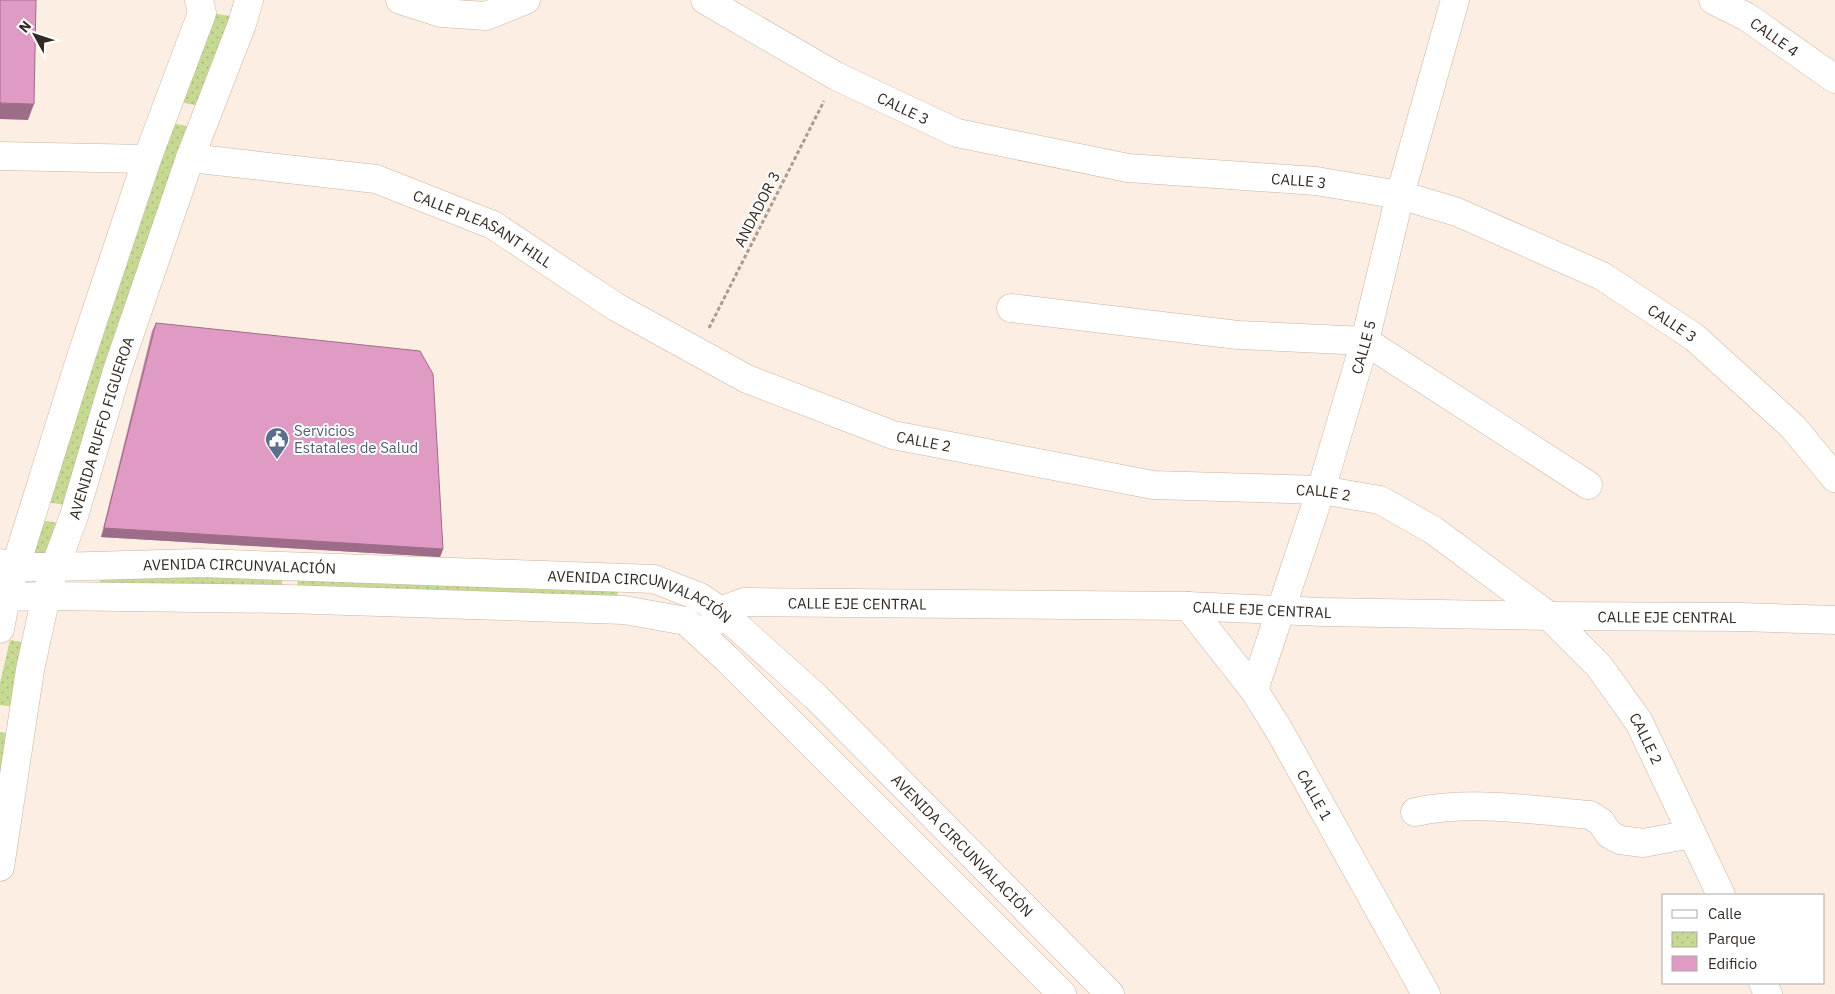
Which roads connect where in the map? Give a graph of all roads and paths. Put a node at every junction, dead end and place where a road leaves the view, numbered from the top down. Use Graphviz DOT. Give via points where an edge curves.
graph roads {
  1 [pos="199,0"];
  2 [pos="249,0"];
  3 [pos="400,0"];
  4 [pos="526,0"];
  5 [pos="705,0"];
  6 [pos="1456,0"];
  7 [pos="1713,0"];
  8 [pos="836,76"];
  9 [pos="1835,79"];
  10 [pos="0,156"];
  11 [pos="190,158"];
  12 [pos="148,159"];
  13 [pos="1400,195"];
  14 [pos="1011,308"];
  15 [pos="1365,341"];
  16 [pos="698,352"];
  17 [pos="747,379"];
  18 [pos="1835,478"];
  19 [pos="1588,485"];
  20 [pos="1321,490"];
  21 [pos="8,565"];
  22 [pos="290,566"];
  23 [pos="55,567"];
  24 [pos="46,596"];
  25 [pos="6,597"];
  26 [pos="286,599"];
  27 [pos="710,604"];
  28 [pos="1188,606"];
  29 [pos="1281,610"];
  30 [pos="1549,616"];
  31 [pos="1835,620"];
  32 [pos="0,629"];
  33 [pos="695,629"];
  34 [pos="1254,690"];
  35 [pos="1415,812"];
  36 [pos="1692,834"];
  37 [pos="0,867"];
  38 [pos="1721,894"];
  39 [pos="1062,994"];
  40 [pos="1110,994"];
  41 [pos="1426,994"];
  1 -- 12 [label="street" via="202,13"];
  2 -- 11 [label="street, AVENIDA RUFFO FIGUEROA"];
  3 -- 4 [label="street" via="441,13 486,16"];
  5 -- 8 [label="street, CALLE 3"];
  6 -- 13 [label="street, CALLE 5"];
  7 -- 9 [label="street, CALLE 4" via="1747,17"];
  8 -- 13 [label="street, CALLE 3" via="957,133 1128,168 1316,181"];
  8 -- 16 [label="path, ANDADOR 3"];
  10 -- 12 [label="street"];
  11 -- 16 [label="street, CALLE PLEASANT HILL" via="376,179 493,224 616,307"];
  11 -- 23 [label="street, AVENIDA RUFFO FIGUEROA"];
  12 -- 21 [label="street"];
  13 -- 15 [label="street, CALLE 5"];
  13 -- 18 [label="street, CALLE 3" via="1457,212 1602,276 1694,338 1793,427"];
  14 -- 15 [label="street" via="1238,335"];
  15 -- 19 [label="street"];
  15 -- 20 [label="street, CALLE 5"];
  16 -- 17 [label="street, CALLE PLEASANT HILL"];
  17 -- 20 [label="street, CALLE 2" via="893,435 1153,485"];
  20 -- 29 [label="street, CALLE 5"];
  20 -- 30 [label="street, CALLE 2" via="1380,500 1433,530"];
  21 -- 23 [label="street, AVENIDA CIRCUNVALACIÓN"];
  21 -- 25 [label="street"];
  22 -- 23 [label="street, AVENIDA CIRCUNVALACIÓN" via="200,563"];
  22 -- 26 [label="street"];
  22 -- 27 [label="street, AVENIDA CIRCUNVALACIÓN" via="654,579"];
  23 -- 24 [label="street, AVENIDA RUFFO FIGUEROA"];
  24 -- 25 [label="street, AVENIDA CIRCUNVALACIÓN"];
  24 -- 26 [label="street, AVENIDA CIRCUNVALACIÓN"];
  24 -- 37 [label="street, AVENIDA RUFFO FIGUEROA" via="30,670"];
  25 -- 32 [label="street"];
  26 -- 33 [label="street, AVENIDA CIRCUNVALACIÓN" via="624,610"];
  27 -- 28 [label="street, CALLE EJE CENTRAL"];
  27 -- 33 [label="street"];
  27 -- 40 [label="street, AVENIDA CIRCUNVALACIÓN" via="816,697"];
  28 -- 29 [label="street, CALLE EJE CENTRAL"];
  28 -- 34 [label="street, CALLE 1"];
  29 -- 30 [label="street, CALLE EJE CENTRAL"];
  29 -- 34 [label="street, CALLE 5"];
  30 -- 31 [label="street, CALLE EJE CENTRAL"];
  30 -- 36 [label="street, CALLE 2" via="1599,666 1640,722"];
  33 -- 39 [label="street, AVENIDA CIRCUNVALACIÓN"];
  34 -- 41 [label="street, CALLE 1"];
  35 -- 36 [label="street" via="1448,807 1590,815 1614,837 1643,843"];
  36 -- 38 [label="street, CALLE 2"];
}
